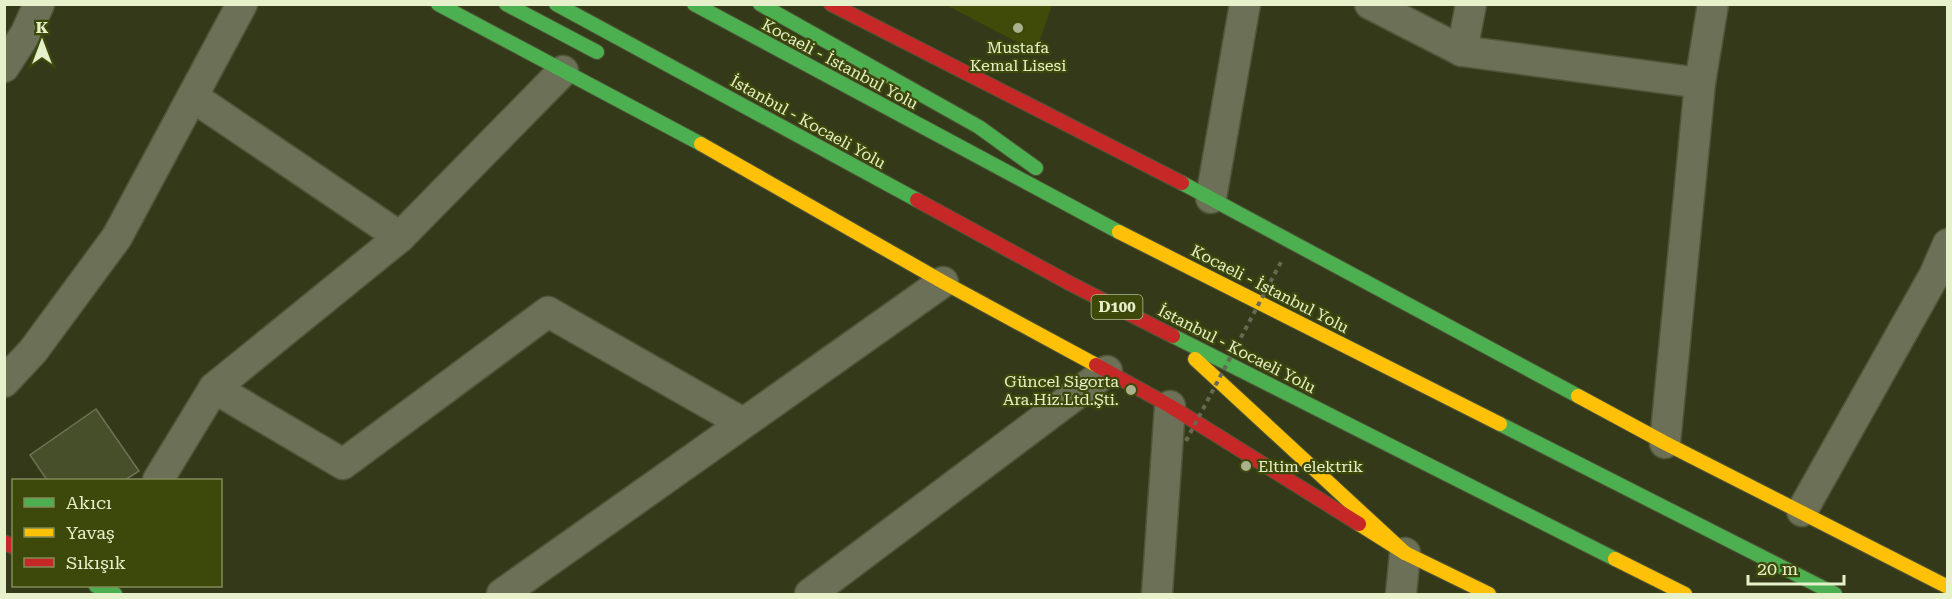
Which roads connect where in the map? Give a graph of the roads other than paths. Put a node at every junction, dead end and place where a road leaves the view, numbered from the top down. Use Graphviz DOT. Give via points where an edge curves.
graph roads {
  1 [pos="39,4"];
  2 [pos="242,4"];
  3 [pos="438,4"];
  4 [pos="506,4"];
  5 [pos="556,4"];
  6 [pos="694,4"];
  7 [pos="760,4"];
  8 [pos="831,4"];
  9 [pos="1245,4"];
  10 [pos="1370,4"];
  11 [pos="1471,4"];
  12 [pos="1713,4"];
  13 [pos="1462,51"];
  14 [pos="611,59"];
  15 [pos="4,67"];
  16 [pos="563,71"];
  17 [pos="1700,83"];
  18 [pos="193,97"];
  19 [pos="771,136"];
  20 [pos="1211,198"];
  21 [pos="922,203"];
  22 [pos="1129,236"];
  23 [pos="400,237"];
  24 [pos="1947,244"];
  25 [pos="1941,277"];
  26 [pos="943,282"];
  27 [pos="1165,331"];
  28 [pos="1107,371"];
  29 [pos="4,382"];
  30 [pos="214,388"];
  31 [pos="1170,406"];
  32 [pos="743,423"];
  33 [pos="1665,443"];
  34 [pos="159,479"];
  35 [pos="1802,511"];
  36 [pos="1405,553"];
  37 [pos="99,587"];
  38 [pos="1947,587"];
  39 [pos="115,594"];
  40 [pos="502,594"];
  41 [pos="810,594"];
  42 [pos="1157,594"];
  43 [pos="1401,594"];
  44 [pos="1489,594"];
  45 [pos="1685,594"];
  46 [pos="1835,594"];
  1 -- 15 [label="street"];
  2 -- 18 [label="street"];
  3 -- 16 [label="main road"];
  4 -- 14 [label="main road"];
  5 -- 21 [label="main road, İstanbul - Kocaeli Yolu / D100"];
  6 -- 22 [label="main road, Kocaeli - İstanbul Yolu"];
  7 -- 22 [label="main road" via="980,127"];
  8 -- 20 [label="main road"];
  9 -- 20 [label="street"];
  10 -- 13 [label="street"];
  11 -- 13 [label="street"];
  12 -- 17 [label="street"];
  13 -- 17 [label="street"];
  16 -- 23 [label="street"];
  16 -- 26 [label="main road" via="741,166"];
  17 -- 33 [label="street"];
  18 -- 23 [label="street"];
  18 -- 29 [label="street" via="117,237 33,351"];
  19 -- 21 [label="main road"];
  20 -- 33 [label="main road"];
  21 -- 27 [label="main road, İstanbul - Kocaeli Yolu / D100"];
  22 -- 46 [label="main road, Kocaeli - İstanbul Yolu"];
  23 -- 30 [label="street"];
  24 -- 25 [label="street"];
  25 -- 35 [label="street"];
  26 -- 28 [label="main road"];
  26 -- 32 [label="street"];
  27 -- 36 [label="main road"];
  27 -- 45 [label="main road, İstanbul - Kocaeli Yolu / D100"];
  28 -- 31 [label="main road"];
  28 -- 41 [label="street"];
  30 -- 32 [label="street" via="343,464 548,312"];
  30 -- 34 [label="street"];
  31 -- 36 [label="main road"];
  31 -- 42 [label="street"];
  32 -- 40 [label="street"];
  33 -- 35 [label="main road"];
  35 -- 38 [label="main road"];
  36 -- 43 [label="street"];
  36 -- 44 [label="main road"];
  37 -- 39 [label="main road"];
}
